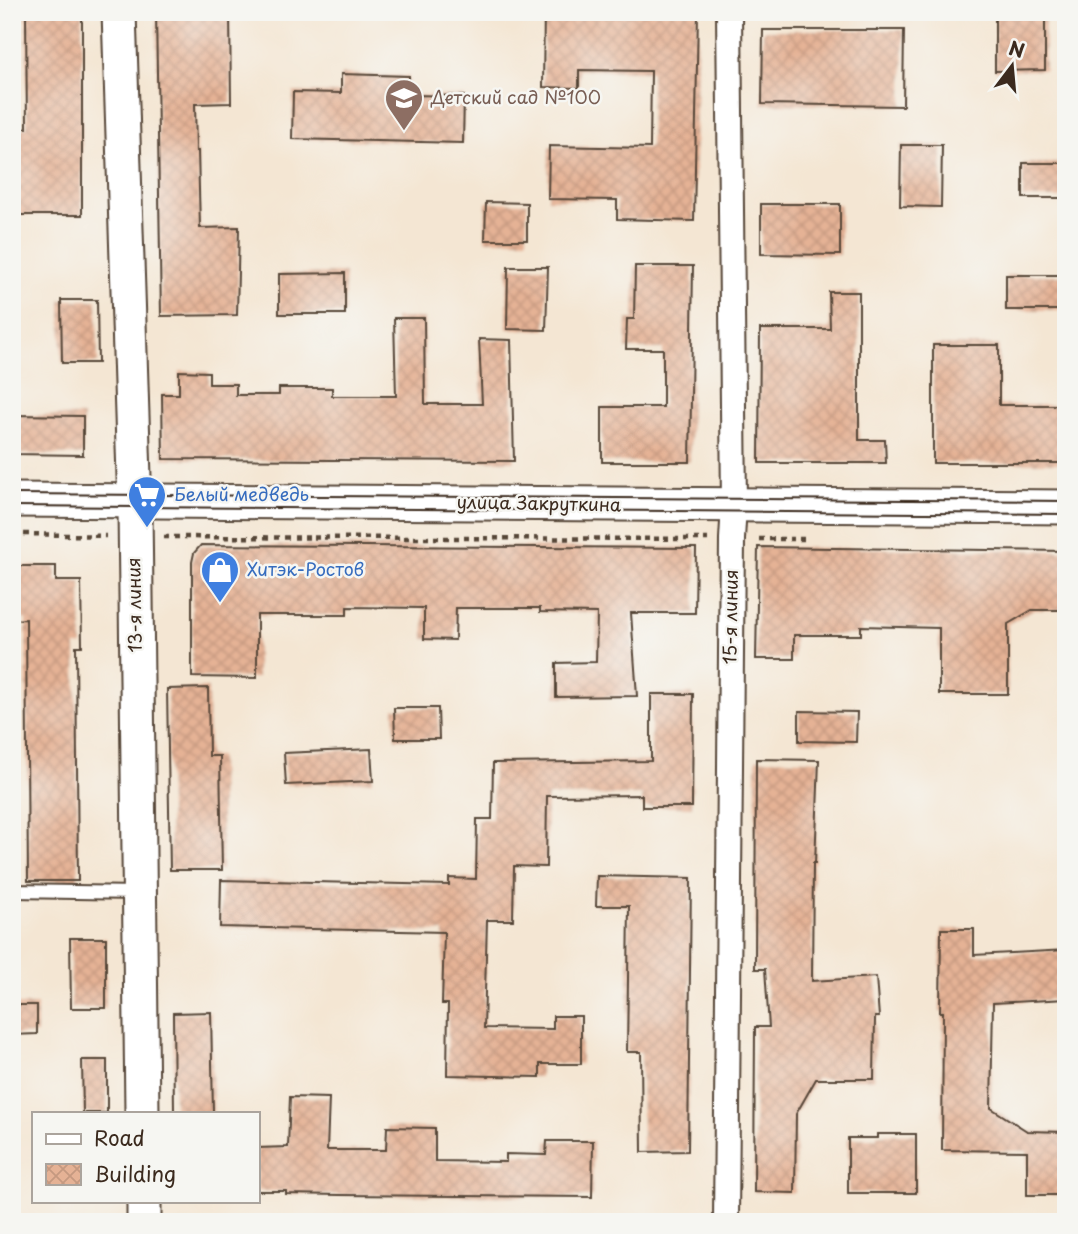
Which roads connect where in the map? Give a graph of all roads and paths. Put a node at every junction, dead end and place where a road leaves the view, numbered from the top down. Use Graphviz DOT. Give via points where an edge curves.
graph roads {
  1 [pos="118,12"];
  2 [pos="729,12"];
  3 [pos="12,500"];
  4 [pos="135,501"];
  5 [pos="734,505"];
  6 [pos="1066,508"];
  7 [pos="12,533"];
  8 [pos="135,537"];
  9 [pos="732,539"];
  10 [pos="820,539"];
  11 [pos="12,871"];
  12 [pos="138,893"];
  13 [pos="142,1112"];
  14 [pos="144,1202"];
  15 [pos="144,1222"];
  16 [pos="726,1222"];
  1 -- 4 [label="street, 13-я линия"];
  2 -- 5 [label="street, 15-я линия"];
  3 -- 4 [label="street, улица Закруткина"];
  4 -- 5 [label="street, улица Закруткина"];
  4 -- 8 [label="street, 13-я линия"];
  5 -- 6 [label="street, улица Закруткина"];
  5 -- 9 [label="street, 15-я линия"];
  7 -- 8 [label="path"];
  8 -- 9 [label="path"];
  8 -- 12 [label="street, 13-я линия"];
  9 -- 10 [label="path"];
  9 -- 16 [label="street, 15-я линия"];
  11 -- 12 [label="lane" via="13,891"];
  12 -- 13 [label="street, 13-я линия"];
  14 -- 15 [label="street"];
}
